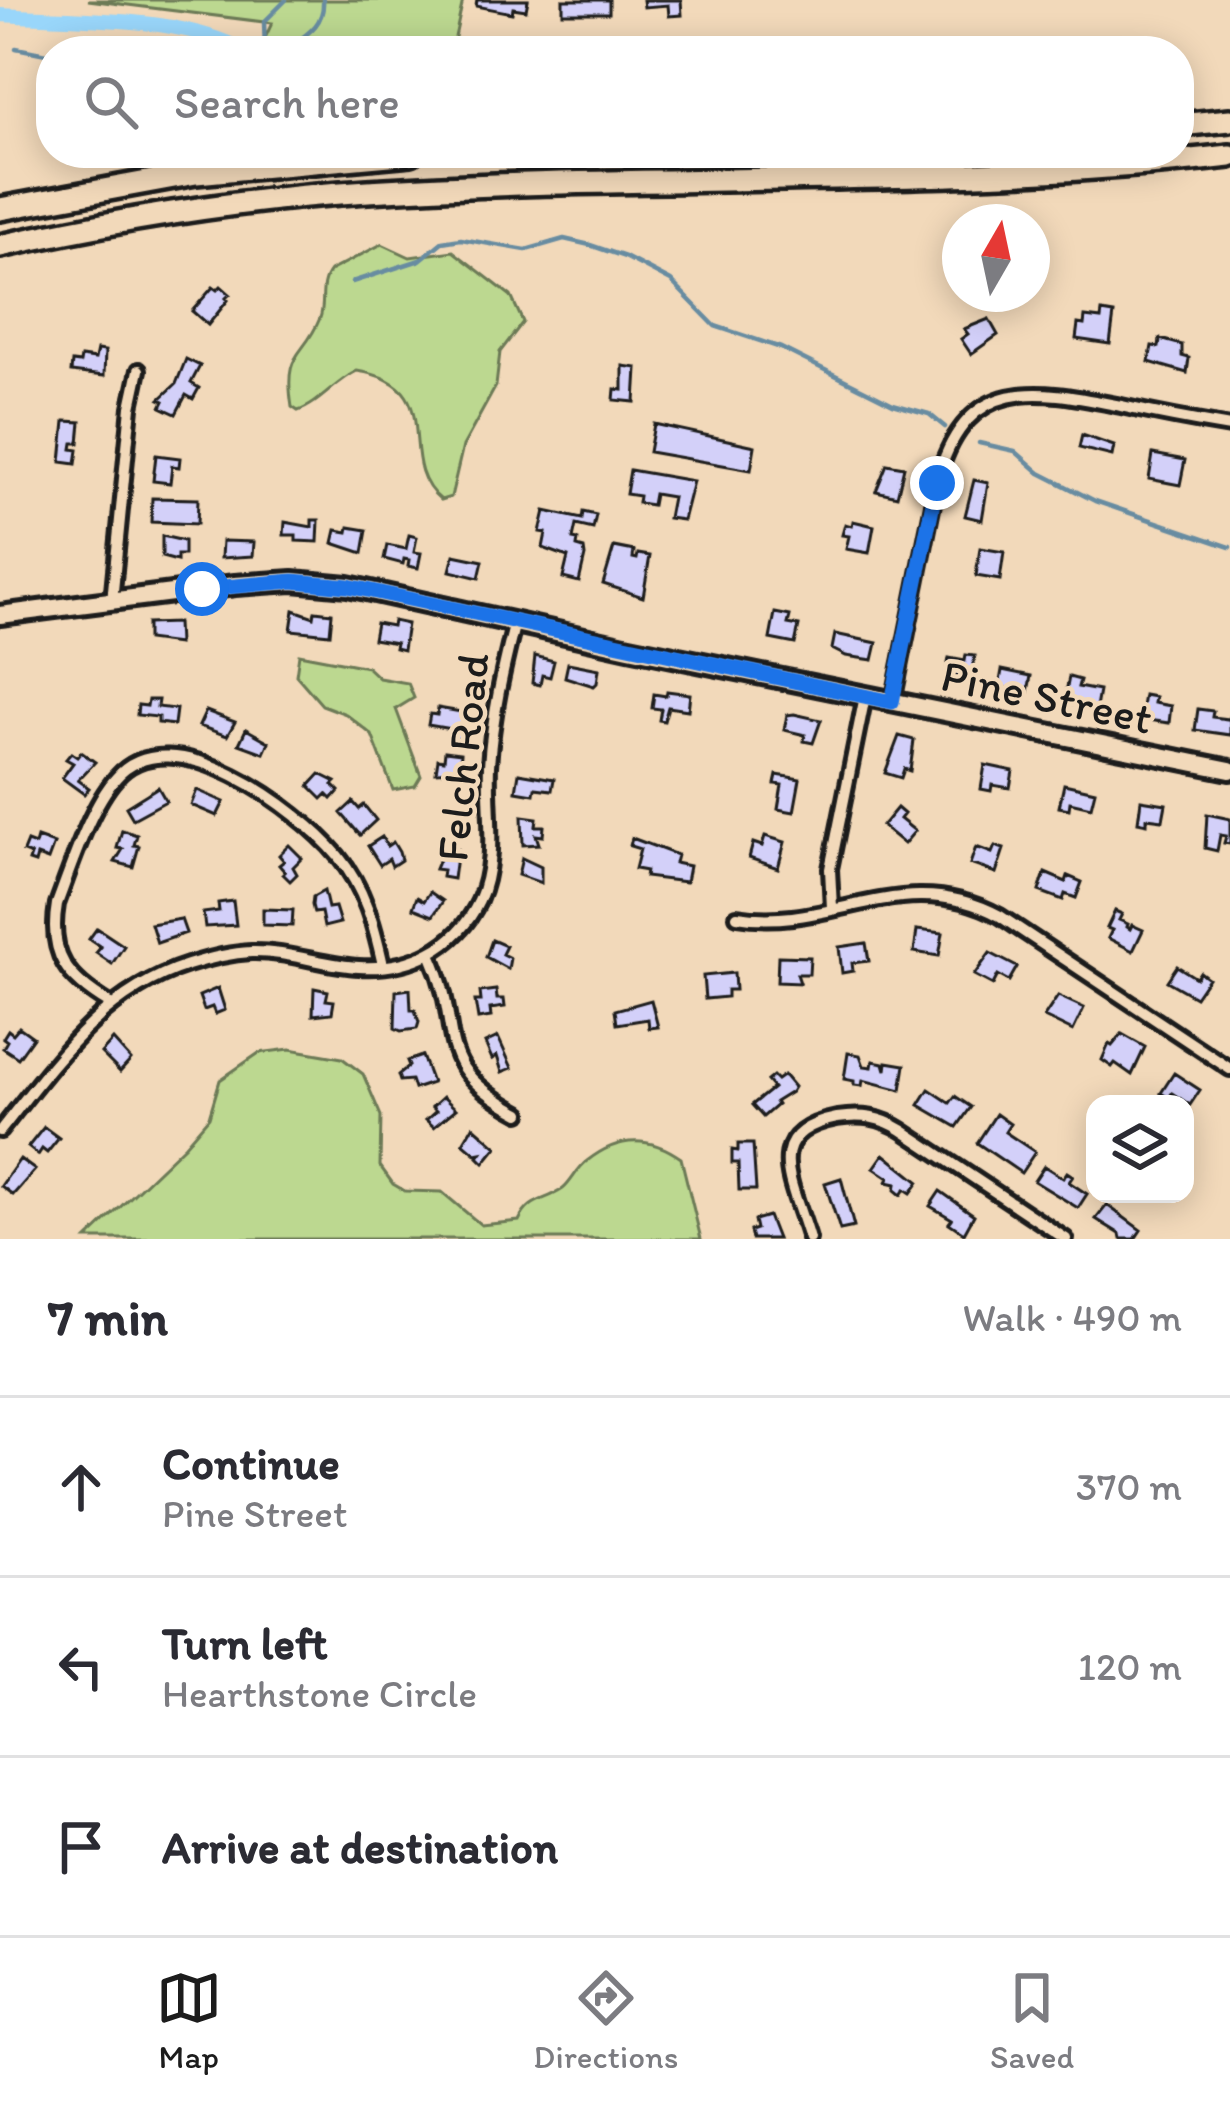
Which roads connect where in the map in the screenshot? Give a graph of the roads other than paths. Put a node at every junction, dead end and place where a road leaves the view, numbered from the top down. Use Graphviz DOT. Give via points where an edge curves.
graph roads {
  1 [pos="1230,120"];
  2 [pos="1194,124"];
  3 [pos="1230,156"];
  4 [pos="1194,159"];
  5 [pos="250,168"];
  6 [pos="1086,168"];
  7 [pos="0,209"];
  8 [pos="0,246"];
  9 [pos="139,370"];
  10 [pos="1230,427"];
  11 [pos="112,601"];
  12 [pos="0,615"];
  13 [pos="515,622"];
  14 [pos="865,696"];
  15 [pos="892,702"];
  16 [pos="1230,770"];
  17 [pos="832,908"];
  18 [pos="736,916"];
  19 [pos="430,956"];
  20 [pos="383,965"];
  21 [pos="110,1004"];
  22 [pos="1230,1069"];
  23 [pos="520,1113"];
  24 [pos="0,1131"];
  25 [pos="808,1239"];
  26 [pos="1066,1239"];
  1 -- 2 [label="highway"];
  3 -- 4 [label="highway"];
  5 -- 7 [label="highway"];
  6 -- 8 [label="highway" via="366,191 190,210"];
  9 -- 11 [label="street"];
  10 -- 15 [label="street" via="1040,392 976,413 939,474"];
  11 -- 12 [label="main road, Pine Street"];
  11 -- 13 [label="main road, Pine Street" via="293,581"];
  13 -- 14 [label="main road, Pine Street"];
  13 -- 19 [label="street, Felch Road" via="489,761 488,877 477,905"];
  14 -- 15 [label="main road, Pine Street"];
  14 -- 17 [label="street" via="830,869"];
  15 -- 16 [label="main road, Pine Street"];
  17 -- 18 [label="street"];
  17 -- 22 [label="street" via="913,895 972,902"];
  19 -- 20 [label="street"];
  19 -- 23 [label="street" via="458,1063 490,1097"];
  20 -- 21 [label="street" via="250,952 189,964"];
  20 -- 21 [label="street" via="361,889 304,824 212,766 153,758 116,777 53,926 65,967"];
  21 -- 24 [label="street"];
  25 -- 26 [label="street" via="789,1144 811,1124 860,1115 902,1130"];
}
